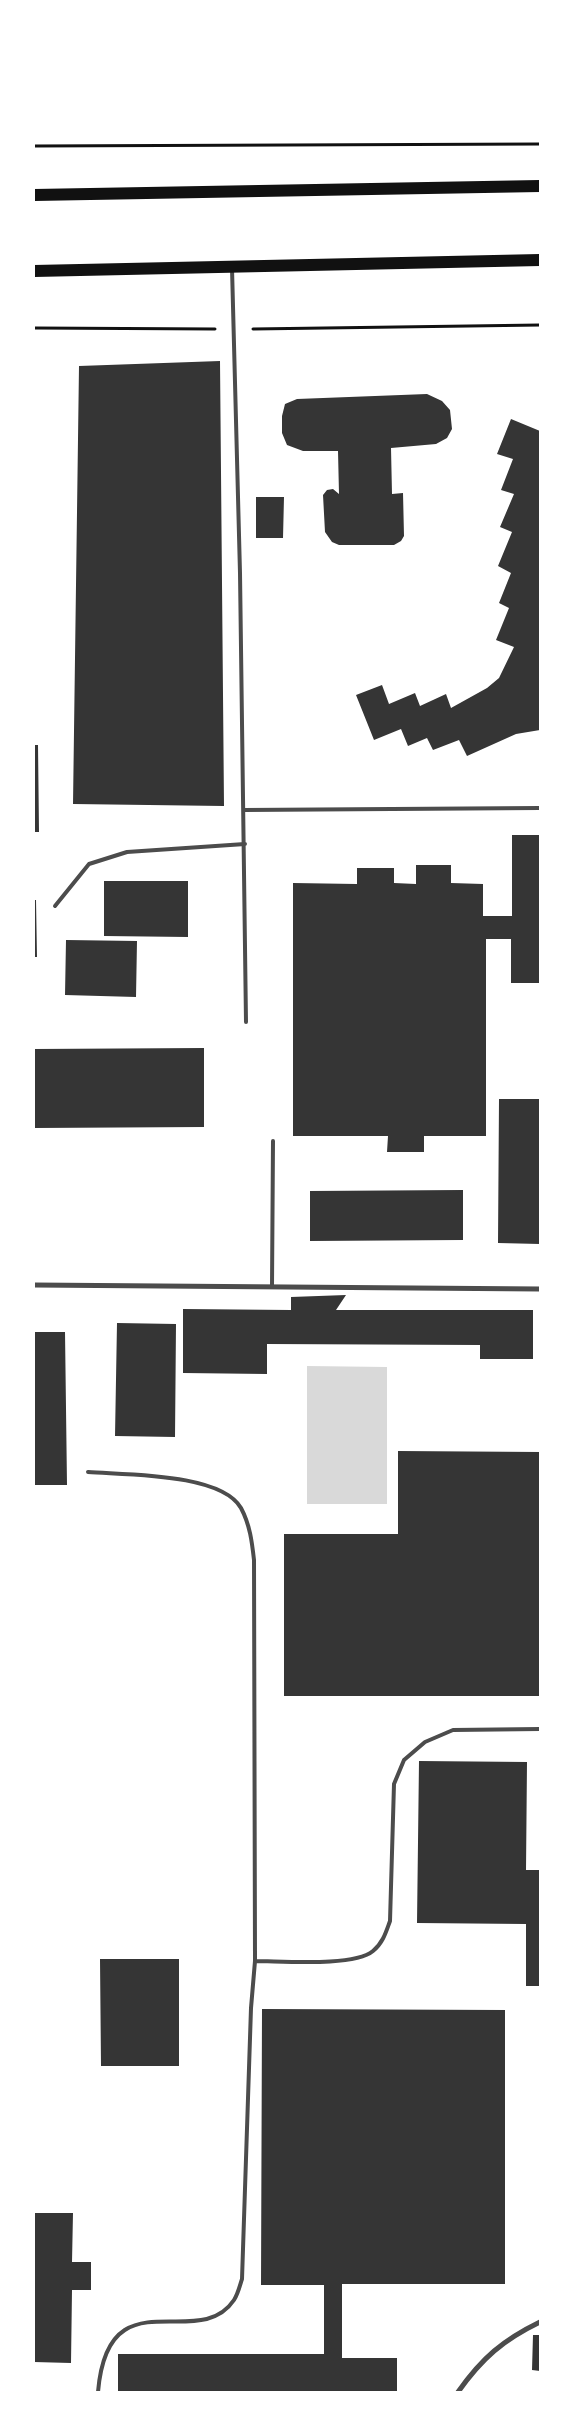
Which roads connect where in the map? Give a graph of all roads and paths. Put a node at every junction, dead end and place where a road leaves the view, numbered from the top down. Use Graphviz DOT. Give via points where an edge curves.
graph roads {
  1 [pos="540,144"];
  2 [pos="34,146"];
  3 [pos="540,186"];
  4 [pos="34,195"];
  5 [pos="540,260"];
  6 [pos="232,266"];
  7 [pos="34,270"];
  8 [pos="540,326"];
  9 [pos="34,328"];
  10 [pos="234,329"];
  11 [pos="540,808"];
  12 [pos="244,810"];
  13 [pos="245,844"];
  14 [pos="55,906"];
  15 [pos="246,1022"];
  16 [pos="273,1141"];
  17 [pos="34,1285"];
  18 [pos="272,1286"];
  19 [pos="540,1290"];
  20 [pos="88,1472"];
  21 [pos="540,1729"];
  22 [pos="255,1960"];
  23 [pos="540,2322"];
  24 [pos="98,2392"];
  25 [pos="458,2392"];
  1 -- 2 [label="path"];
  3 -- 4 [label="main road"];
  5 -- 6 [label="main road"];
  6 -- 7 [label="main road"];
  6 -- 10 [label="lane"];
  8 -- 10 [label="path"];
  9 -- 10 [label="path"];
  10 -- 12 [label="lane"];
  11 -- 12 [label="lane"];
  12 -- 13 [label="lane"];
  13 -- 14 [label="lane" via="127,852 89,864"];
  13 -- 15 [label="lane"];
  16 -- 18 [label="lane"];
  17 -- 18 [label="street"];
  18 -- 19 [label="street"];
  20 -- 22 [label="lane" via="188,1480 220,1490 240,1506 250,1529 254,1560"];
  21 -- 22 [label="lane" via="453,1730 425,1742 404,1760 394,1784 390,1921 385,1938 373,1951 354,1961"];
  22 -- 24 [label="lane" via="242,2278 235,2300 212,2318 148,2321 127,2329 109,2345 100,2370"];
  23 -- 25 [label="street" via="513,2335 475,2367"];
}
